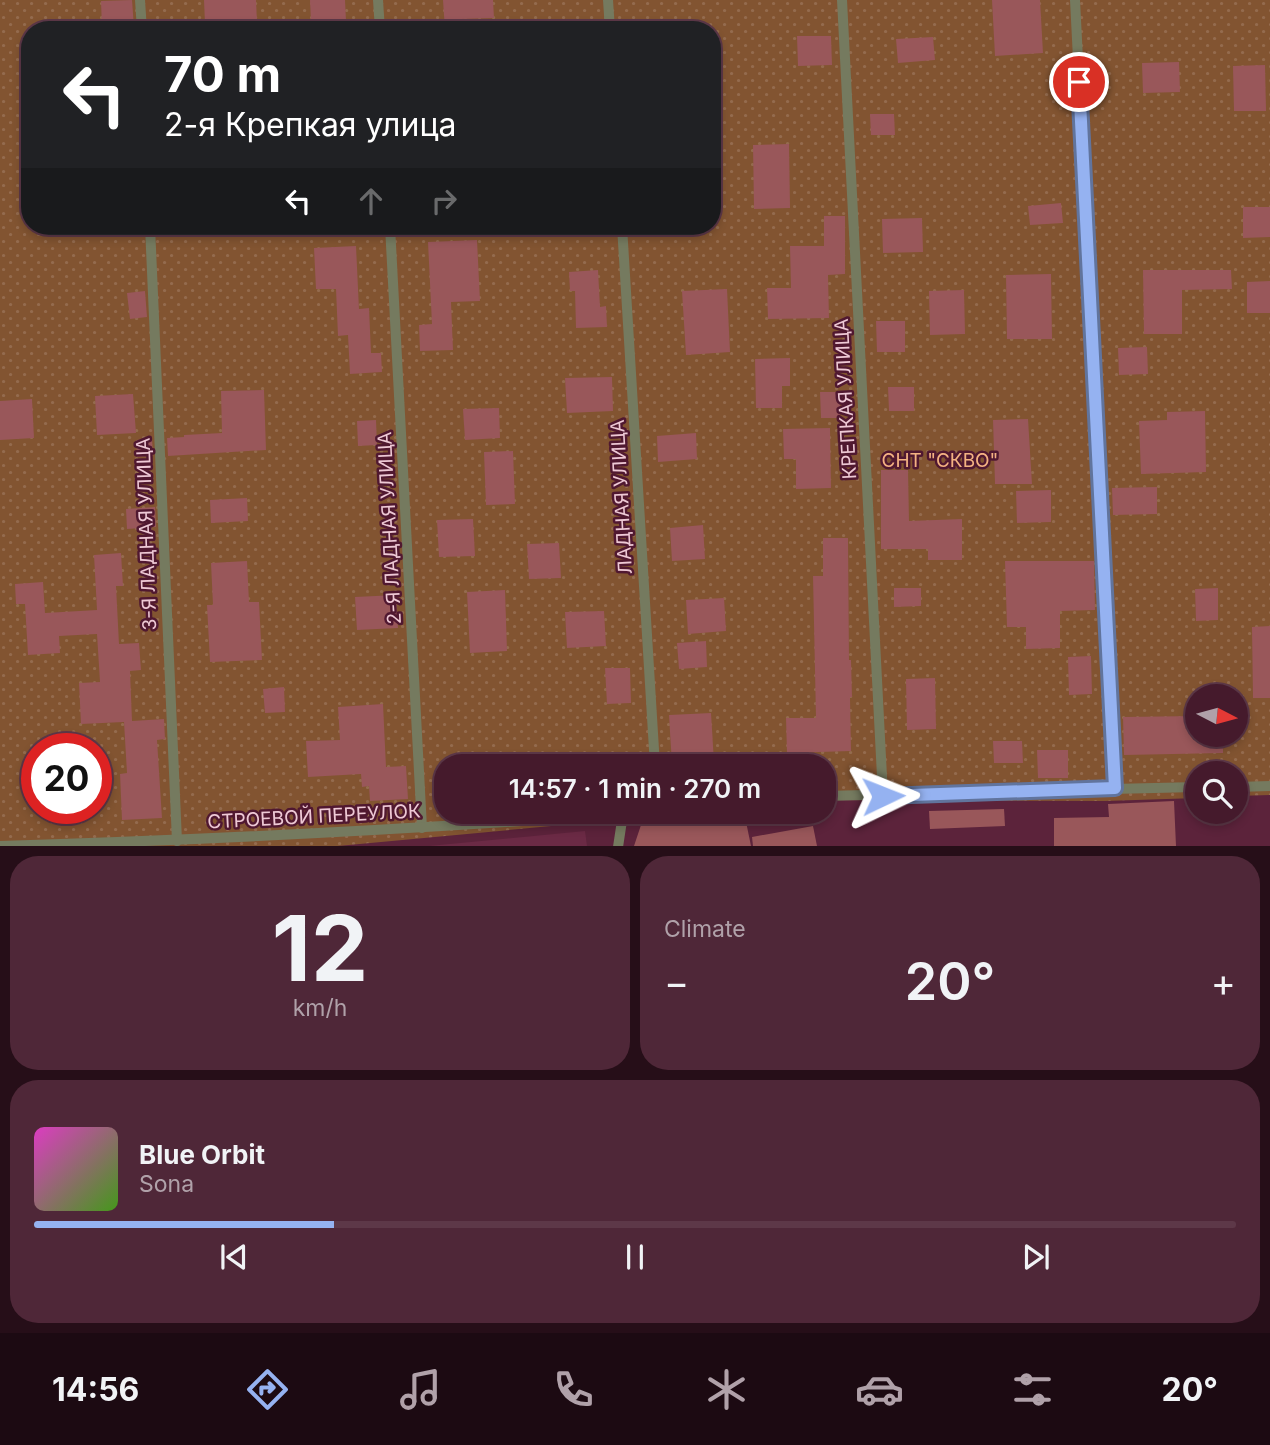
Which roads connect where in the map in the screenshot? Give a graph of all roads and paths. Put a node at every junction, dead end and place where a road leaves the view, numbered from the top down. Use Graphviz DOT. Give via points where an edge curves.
graph roads {
  1 [pos="140,0"];
  2 [pos="379,0"];
  3 [pos="608,0"];
  4 [pos="842,0"];
  5 [pos="1075,0"];
  6 [pos="141,21"];
  7 [pos="380,21"];
  8 [pos="609,21"];
  9 [pos="150,235"];
  10 [pos="390,235"];
  11 [pos="623,235"];
  12 [pos="654,754"];
  13 [pos="1270,786"];
  14 [pos="1185,787"];
  15 [pos="1248,787"];
  16 [pos="1115,788"];
  17 [pos="836,796"];
  18 [pos="883,796"];
  19 [pos="476,824"];
  20 [pos="623,824"];
  21 [pos="422,828"];
  22 [pos="177,841"];
  23 [pos="0,846"];
  24 [pos="618,846"];
  1 -- 6 [label="lane"];
  2 -- 7 [label="lane"];
  3 -- 8 [label="lane"];
  4 -- 18 [label="lane, КРЕПКАЯ УЛИЦА"];
  5 -- 16 [label="lane"];
  9 -- 22 [label="lane, 3-Я ЛАДНАЯ УЛИЦА"];
  10 -- 21 [label="lane, 2-Я ЛАДНАЯ УЛИЦА"];
  11 -- 12 [label="lane, ЛАДНАЯ УЛИЦА"];
  13 -- 15 [label="lane"];
  14 -- 16 [label="lane"];
  16 -- 18 [label="lane"];
  17 -- 18 [label="lane"];
  19 -- 21 [label="lane, СТРОЕВОЙ ПЕРЕУЛОК"];
  20 -- 24 [label="lane"];
  21 -- 22 [label="lane, СТРОЕВОЙ ПЕРЕУЛОК"];
  22 -- 23 [label="lane, СТРОЕВОЙ ПЕРЕУЛОК"];
}
